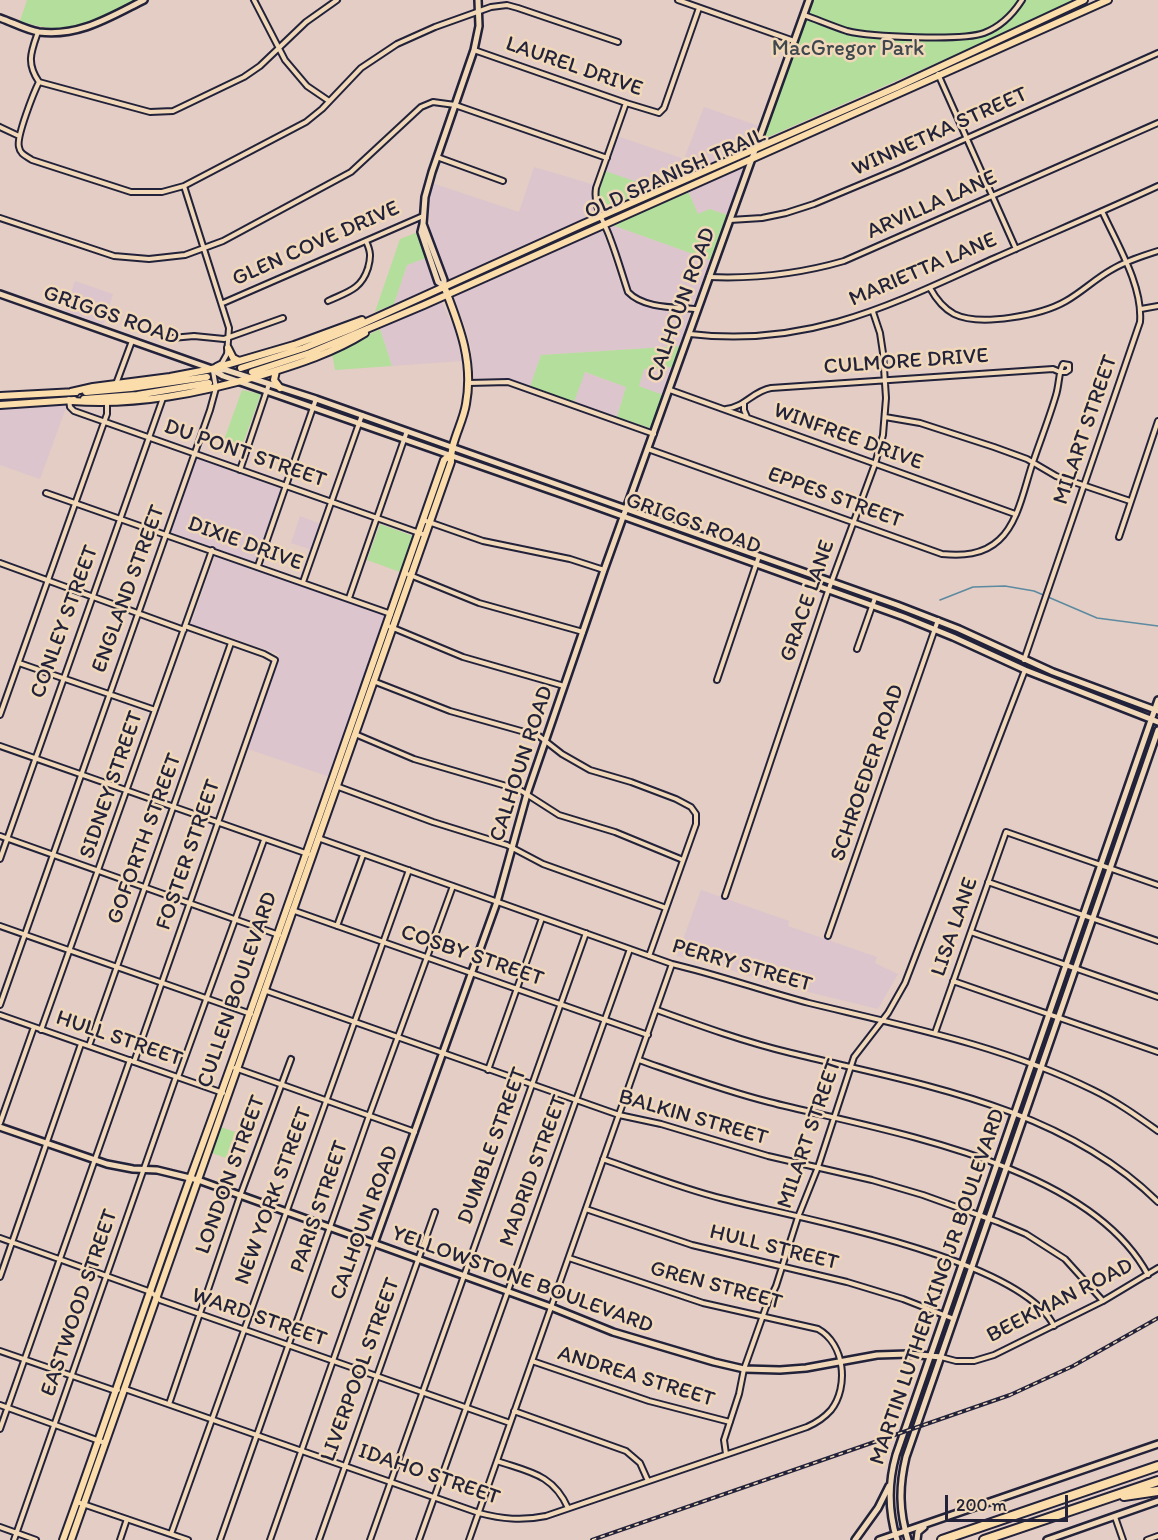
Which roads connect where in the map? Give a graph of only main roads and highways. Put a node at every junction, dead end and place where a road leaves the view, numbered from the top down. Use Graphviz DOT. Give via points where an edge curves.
graph roads {
  1 [pos="144,0"];
  2 [pos="478,0"];
  3 [pos="809,0"];
  4 [pos="1084,0"];
  5 [pos="1108,0"];
  6 [pos="0,18"];
  7 [pos="756,149"];
  8 [pos="751,160"];
  9 [pos="699,174"];
  10 [pos="702,182"];
  11 [pos="652,195"];
  12 [pos="656,203"];
  13 [pos="546,241"];
  14 [pos="549,250"];
  15 [pos="495,263"];
  16 [pos="498,272"];
  17 [pos="444,286"];
  18 [pos="0,294"];
  19 [pos="447,294"];
  20 [pos="377,320"];
  21 [pos="228,348"];
  22 [pos="240,365"];
  23 [pos="212,369"];
  24 [pos="276,371"];
  25 [pos="252,375"];
  26 [pos="239,382"];
  27 [pos="280,388"];
  28 [pos="70,392"];
  29 [pos="0,396"];
  30 [pos="70,401"];
  31 [pos="0,405"];
  32 [pos="453,447"];
  33 [pos="450,455"];
  34 [pos="514,469"];
  35 [pos="511,476"];
  36 [pos="567,488"];
  37 [pos="564,495"];
  38 [pos="626,509"];
  39 [pos="623,516"];
  40 [pos="693,532"];
  41 [pos="422,534"];
  42 [pos="690,541"];
  43 [pos="394,615"];
  44 [pos="1098,689"];
  45 [pos="1095,698"];
  46 [pos="1158,700"];
  47 [pos="1156,710"];
  48 [pos="1151,719"];
  49 [pos="1158,722"];
  50 [pos="1158,730"];
  51 [pos="352,733"];
  52 [pos="1132,774"];
  53 [pos="1142,778"];
  54 [pos="1118,816"];
  55 [pos="1128,818"];
  56 [pos="309,855"];
  57 [pos="261,989"];
  58 [pos="0,1125"];
  59 [pos="194,1179"];
  60 [pos="173,1240"];
  61 [pos="374,1244"];
  62 [pos="137,1343"];
  63 [pos="930,1356"];
  64 [pos="940,1357"];
  65 [pos="907,1421"];
  66 [pos="917,1424"];
  67 [pos="102,1442"];
  68 [pos="1158,1444"];
  69 [pos="896,1455"];
  70 [pos="906,1457"];
  71 [pos="1158,1460"];
  72 [pos="1158,1466"];
  73 [pos="1119,1480"];
  74 [pos="1158,1481"];
  75 [pos="890,1484"];
  76 [pos="1158,1491"];
  77 [pos="1102,1500"];
  78 [pos="1158,1501"];
  79 [pos="80,1503"];
  80 [pos="964,1510"];
  81 [pos="906,1531"];
  82 [pos="896,1537"];
  83 [pos="63,1540"];
  84 [pos="71,1540"];
  85 [pos="855,1540"];
  86 [pos="879,1540"];
  87 [pos="909,1540"];
  88 [pos="917,1540"];
  89 [pos="942,1540"];
  90 [pos="984,1540"];
  91 [pos="1047,1540"];
  1 -- 6 [label="main road" via="80,30 65,32 38,32"];
  2 -- 17 [label="main road, CULLEN BOULEVARD" via="479,26 474,50 425,197 421,232 438,282"];
  3 -- 7 [label="main road, CALHOUN ROAD"];
  4 -- 7 [label="main road, OLD SPANISH TRAIL"];
  5 -- 8 [label="main road, OLD SPANISH TRAIL"];
  7 -- 8 [label="main road, CALHOUN ROAD"];
  7 -- 9 [label="main road, OLD SPANISH TRAIL"];
  8 -- 10 [label="main road, OLD SPANISH TRAIL"];
  8 -- 38 [label="main road, CALHOUN ROAD"];
  9 -- 10 [label="main road"];
  9 -- 11 [label="main road, OLD SPANISH TRAIL"];
  10 -- 12 [label="main road, OLD SPANISH TRAIL"];
  11 -- 12 [label="main road"];
  11 -- 13 [label="main road, OLD SPANISH TRAIL"];
  12 -- 14 [label="main road, OLD SPANISH TRAIL"];
  13 -- 14 [label="main road"];
  13 -- 15 [label="main road, OLD SPANISH TRAIL"];
  14 -- 16 [label="main road, OLD SPANISH TRAIL"];
  15 -- 16 [label="main road"];
  15 -- 17 [label="main road, OLD SPANISH TRAIL"];
  16 -- 19 [label="main road, OLD SPANISH TRAIL"];
  17 -- 19 [label="main road, CULLEN BOULEVARD"];
  17 -- 20 [label="main road, OLD SPANISH TRAIL"];
  18 -- 23 [label="main road, GRIGGS ROAD"];
  19 -- 20 [label="main road, OLD SPANISH TRAIL"];
  19 -- 32 [label="main road, CULLEN BOULEVARD" via="464,338 469,383"];
  20 -- 22 [label="main road" via="360,320"];
  20 -- 24 [label="main road" via="333,351"];
  20 -- 25 [label="main road, OLD SPANISH TRAIL" via="310,353"];
  21 -- 22 [label="main road"];
  22 -- 23 [label="main road"];
  23 -- 25 [label="main road, GRIGGS ROAD"];
  23 -- 26 [label="main road, GRIGGS ROAD"];
  23 -- 28 [label="main road"];
  24 -- 25 [label="main road"];
  24 -- 27 [label="main road" via="274,380"];
  25 -- 26 [label="main road"];
  25 -- 27 [label="main road, GRIGGS ROAD"];
  26 -- 30 [label="main road" via="163,398"];
  26 -- 33 [label="main road, GRIGGS ROAD"];
  27 -- 32 [label="main road, GRIGGS ROAD"];
  28 -- 29 [label="main road"];
  28 -- 30 [label="main road" via="208,380 137,395"];
  30 -- 31 [label="main road"];
  32 -- 33 [label="main road, CULLEN BOULEVARD"];
  32 -- 34 [label="main road, GRIGGS ROAD"];
  33 -- 35 [label="main road, GRIGGS ROAD"];
  33 -- 41 [label="main road, CULLEN BOULEVARD" via="444,460"];
  34 -- 35 [label="main road"];
  34 -- 36 [label="main road, GRIGGS ROAD"];
  35 -- 37 [label="main road, GRIGGS ROAD"];
  36 -- 37 [label="main road"];
  36 -- 38 [label="main road, GRIGGS ROAD"];
  37 -- 39 [label="main road, GRIGGS ROAD"];
  38 -- 39 [label="main road, CALHOUN ROAD"];
  38 -- 40 [label="main road, GRIGGS ROAD"];
  39 -- 42 [label="main road, GRIGGS ROAD"];
  39 -- 61 [label="main road, CALHOUN ROAD" via="527,794 497,902"];
  40 -- 42 [label="main road"];
  40 -- 44 [label="main road, GRIGGS ROAD" via="938,620"];
  41 -- 43 [label="main road, CULLEN BOULEVARD" via="405,573"];
  41 -- 43 [label="main road, CULLEN BOULEVARD" via="412,576"];
  42 -- 45 [label="main road, GRIGGS ROAD" via="935,629"];
  43 -- 51 [label="main road, CULLEN BOULEVARD"];
  44 -- 45 [label="main road"];
  44 -- 47 [label="main road, GRIGGS ROAD"];
  45 -- 48 [label="main road, GRIGGS ROAD"];
  46 -- 47 [label="main road, MARTIN LUTHER KING JR BOULEVARD"];
  47 -- 48 [label="main road, MARTIN LUTHER KING JR BOULEVARD"];
  48 -- 49 [label="main road, GRIGGS ROAD"];
  48 -- 52 [label="main road, MARTIN LUTHER KING JR BOULEVARD"];
  50 -- 53 [label="main road, MARTIN LUTHER KING JR BOULEVARD"];
  51 -- 56 [label="main road, CULLEN BOULEVARD" via="319,838"];
  51 -- 56 [label="main road, CULLEN BOULEVARD" via="311,836"];
  52 -- 53 [label="main road"];
  52 -- 54 [label="main road, MARTIN LUTHER KING JR BOULEVARD"];
  53 -- 55 [label="main road, MARTIN LUTHER KING JR BOULEVARD"];
  54 -- 55 [label="main road"];
  54 -- 63 [label="main road, MARTIN LUTHER KING JR BOULEVARD"];
  55 -- 64 [label="main road, MARTIN LUTHER KING JR BOULEVARD"];
  56 -- 57 [label="main road, CULLEN BOULEVARD" via="284,937"];
  56 -- 57 [label="main road, CULLEN BOULEVARD" via="276,934"];
  57 -- 59 [label="main road, CULLEN BOULEVARD"];
  58 -- 59 [label="main road, YELLOWSTONE BOULEVARD" via="121,1168"];
  59 -- 60 [label="main road, CULLEN BOULEVARD"];
  59 -- 61 [label="main road, YELLOWSTONE BOULEVARD"];
  60 -- 62 [label="main road, CULLEN BOULEVARD" via="156,1298"];
  60 -- 62 [label="main road, CULLEN BOULEVARD" via="151,1292"];
  61 -- 63 [label="main road, YELLOWSTONE BOULEVARD" via="613,1332 744,1369 800,1369 877,1355"];
  62 -- 67 [label="main road, CULLEN BOULEVARD" via="117,1390"];
  62 -- 67 [label="main road, CULLEN BOULEVARD" via="126,1388"];
  63 -- 64 [label="main road, YELLOWSTONE BOULEVARD"];
  63 -- 65 [label="main road, MARTIN LUTHER KING JR BOULEVARD"];
  64 -- 66 [label="main road, MARTIN LUTHER KING JR BOULEVARD"];
  65 -- 66 [label="main road"];
  65 -- 69 [label="main road, MARTIN LUTHER KING JR BOULEVARD"];
  66 -- 70 [label="main road, MARTIN LUTHER KING JR BOULEVARD"];
  67 -- 79 [label="main road, CULLEN BOULEVARD"];
  68 -- 80 [label="main road"];
  69 -- 70 [label="main road"];
  69 -- 75 [label="main road, MARTIN LUTHER KING JR BOULEVARD"];
  70 -- 81 [label="main road, MARTIN LUTHER KING JR BOULEVARD" via="900,1501"];
  71 -- 73 [label="highway"];
  72 -- 73 [label="highway"];
  73 -- 89 [label="highway"];
  74 -- 77 [label="highway"];
  75 -- 82 [label="main road, MARTIN LUTHER KING JR BOULEVARD"];
  75 -- 85 [label="main road"];
  76 -- 77 [label="highway"];
  77 -- 90 [label="highway"];
  78 -- 91 [label="main road"];
  79 -- 83 [label="main road, CULLEN BOULEVARD"];
  79 -- 84 [label="main road, CULLEN BOULEVARD"];
  80 -- 81 [label="main road"];
  80 -- 88 [label="main road" via="924,1527"];
  81 -- 82 [label="main road"];
  81 -- 87 [label="main road, MARTIN LUTHER KING JR BOULEVARD"];
  82 -- 86 [label="main road"];
}
